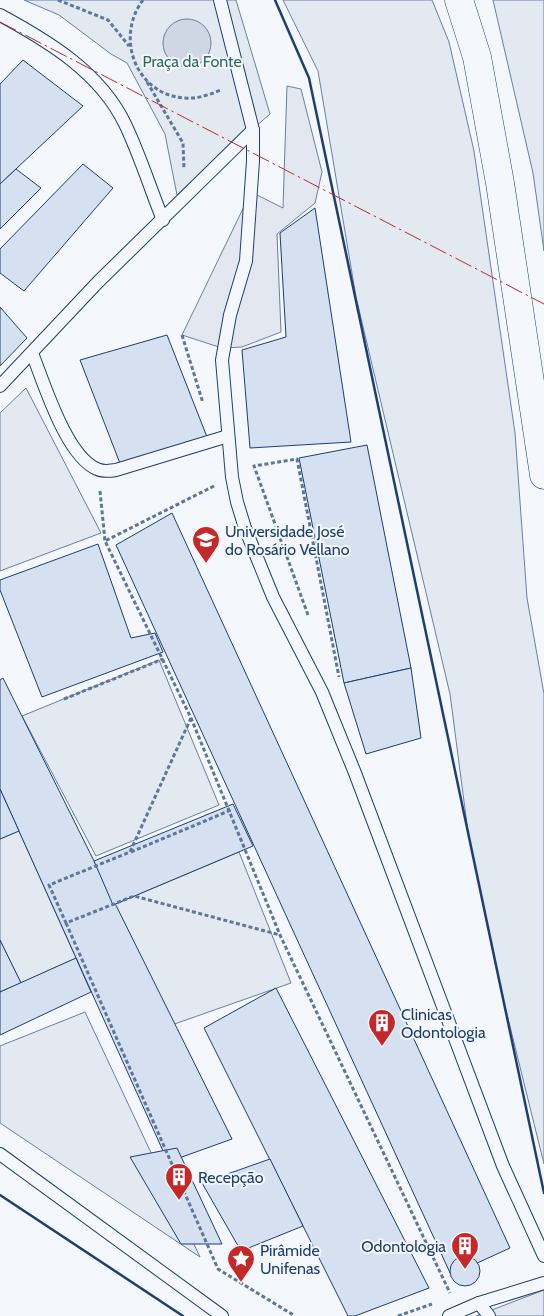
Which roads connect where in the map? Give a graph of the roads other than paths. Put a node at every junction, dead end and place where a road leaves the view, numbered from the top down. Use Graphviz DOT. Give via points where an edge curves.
graph roads {
  1 [pos="220,0"];
  2 [pos="460,0"];
  3 [pos="0,15"];
  4 [pos="253,130"];
  5 [pos="163,220"];
  6 [pos="32,353"];
  7 [pos="0,386"];
  8 [pos="228,436"];
  9 [pos="544,475"];
  10 [pos="0,1154"];
  11 [pos="544,1256"];
  12 [pos="544,1284"];
  13 [pos="479,1303"];
  14 [pos="222,1316"];
  15 [pos="449,1316"];
  16 [pos="489,1316"];
  1 -- 4 [label="lane"];
  2 -- 9 [label="main road" via="477,57 500,183"];
  3 -- 5 [label="lane" via="62,52 102,90 124,122"];
  4 -- 5 [label="lane"];
  4 -- 8 [label="lane" via="246,261 230,315 222,360"];
  5 -- 6 [label="lane" via="98,282"];
  6 -- 7 [label="lane"];
  6 -- 8 [label="lane" via="65,432 85,461 97,469 116,470"];
  8 -- 11 [label="lane" via="232,477 245,528 273,597 326,701 503,1166"];
  10 -- 14 [label="lane"];
  12 -- 13 [label="lane"];
  13 -- 15 [label="lane"];
  13 -- 16 [label="lane"];
}
